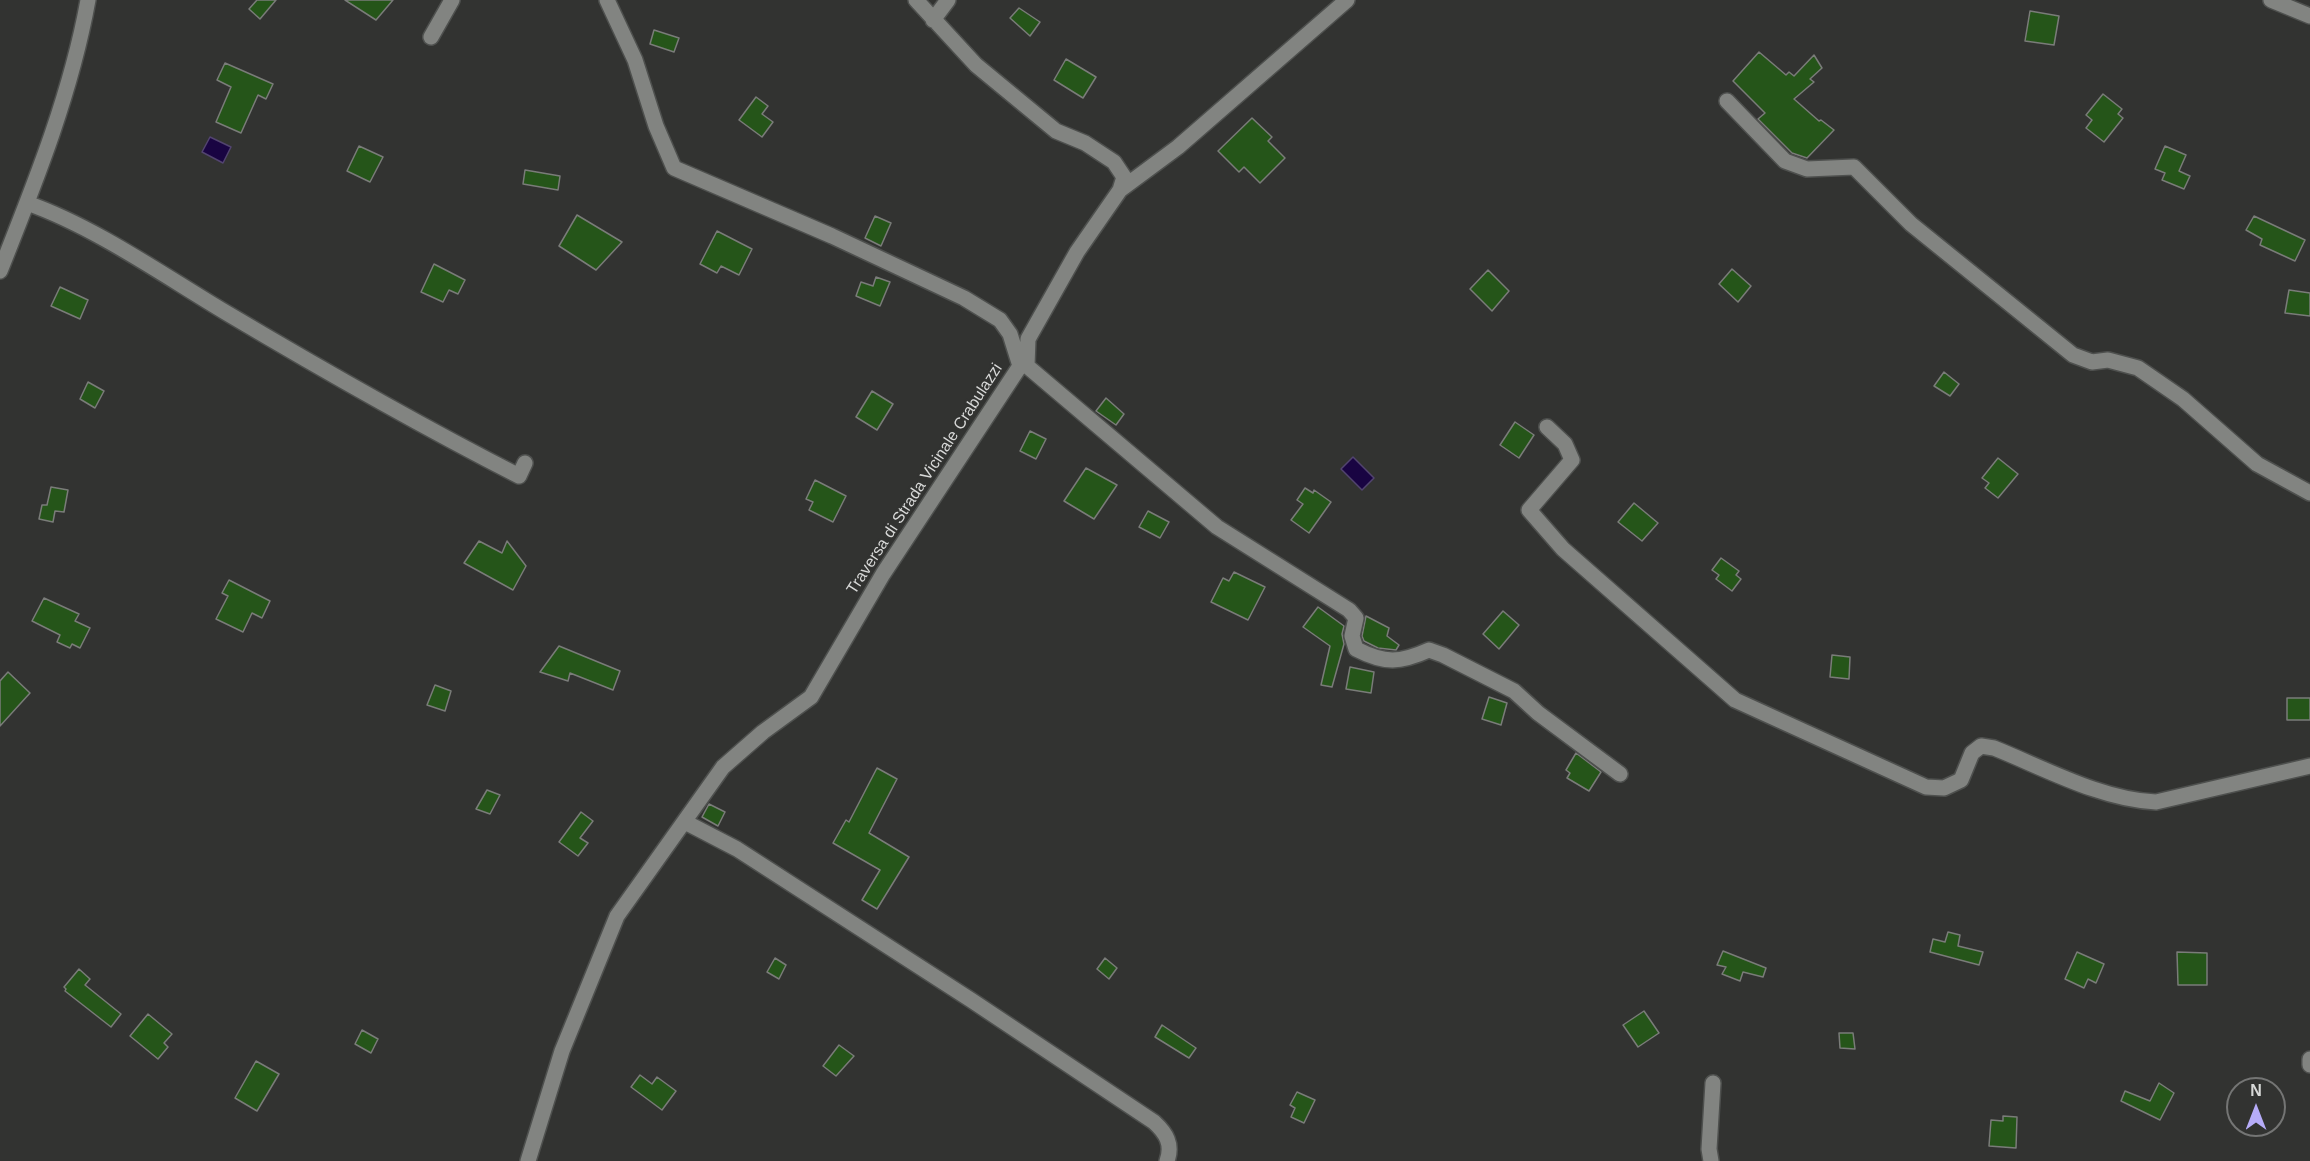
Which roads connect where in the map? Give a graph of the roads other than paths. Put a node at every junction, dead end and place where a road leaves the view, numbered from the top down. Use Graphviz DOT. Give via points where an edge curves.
graph roads {
  1 [pos="88,0"];
  2 [pos="452,0"];
  3 [pos="607,0"];
  4 [pos="916,0"];
  5 [pos="948,0"];
  6 [pos="1347,0"];
  7 [pos="2271,0"];
  8 [pos="2310,16"];
  9 [pos="933,20"];
  10 [pos="431,37"];
  11 [pos="1727,101"];
  12 [pos="1120,190"];
  13 [pos="27,203"];
  14 [pos="0,272"];
  15 [pos="1023,366"];
  16 [pos="1547,427"];
  17 [pos="525,463"];
  18 [pos="2310,493"];
  19 [pos="2310,766"];
  20 [pos="1620,774"];
  21 [pos="685,822"];
  22 [pos="2310,1059"];
  23 [pos="2310,1065"];
  24 [pos="1713,1083"];
  25 [pos="528,1161"];
  26 [pos="1167,1161"];
  27 [pos="1711,1161"];
  1 -- 13 [label="street" via="56,126"];
  2 -- 10 [label="street"];
  3 -- 15 [label="street" via="635,60 674,168 964,298 1000,320"];
  4 -- 9 [label="street"];
  5 -- 9 [label="street"];
  6 -- 12 [label="street" via="1178,147"];
  7 -- 8 [label="street"];
  9 -- 12 [label="street" via="976,64 1056,131 1085,143 1114,162 1124,177"];
  11 -- 18 [label="street" via="1785,161 1807,169 1854,167 1911,224 2073,355 2092,362 2108,360 2138,368 2183,399 2257,464"];
  12 -- 15 [label="street" via="1077,252 1028,339"];
  13 -- 14 [label="street"];
  13 -- 17 [label="street" via="118,248 470,451 519,476"];
  15 -- 20 [label="street, Traversa di Strada Vicinale Crabulazzi" via="1217,527 1349,610 1356,618 1352,636 1356,649 1384,661 1410,659 1430,650 1443,654 1514,692"];
  15 -- 21 [label="street, Traversa di Strada Vicinale Crabulazzi" via="883,574 811,697 723,767"];
  16 -- 19 [label="street" via="1565,444 1572,460 1529,510 1563,549 1735,700 1926,787 1944,788 1961,780 1972,753 1981,746 2103,792 2139,801 2156,802"];
  21 -- 25 [label="street, Traversa di Strada Vicinale Crabulazzi" via="617,916 562,1051"];
  21 -- 26 [label="street" via="737,849 1154,1122 1166,1134"];
  22 -- 23 [label="street"];
  24 -- 27 [label="street"];
}
